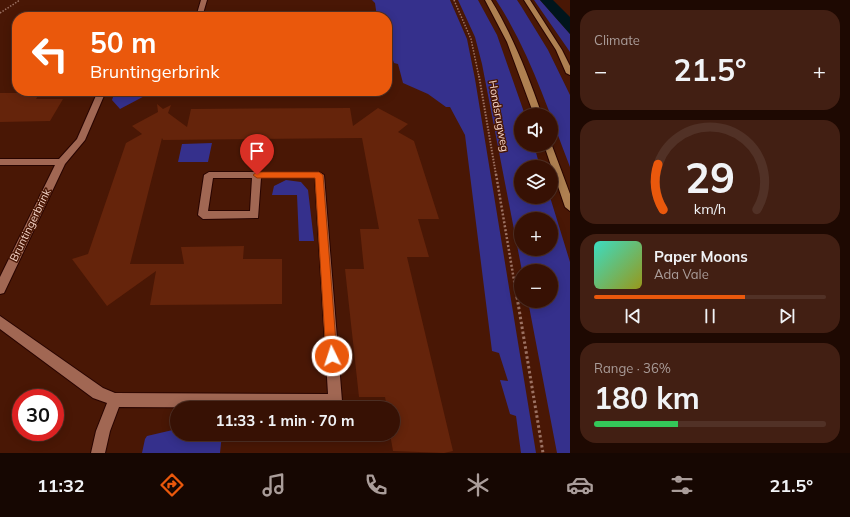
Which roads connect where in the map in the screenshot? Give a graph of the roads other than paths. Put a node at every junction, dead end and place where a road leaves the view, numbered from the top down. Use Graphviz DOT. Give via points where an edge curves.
graph roads {
  1 [pos="204,0"];
  2 [pos="488,0"];
  3 [pos="527,0"];
  4 [pos="200,12"];
  5 [pos="570,73"];
  6 [pos="100,96"];
  7 [pos="536,108"];
  8 [pos="550,152"];
  9 [pos="0,162"];
  10 [pos="61,162"];
  11 [pos="257,175"];
  12 [pos="570,207"];
  13 [pos="0,289"];
  14 [pos="0,322"];
  15 [pos="115,400"];
  16 [pos="98,453"];
  1 -- 4 [label="street"];
  2 -- 7 [label="main road" via="517,54"];
  3 -- 5 [label="main road"];
  6 -- 10 [label="street, Bruntingerbrink" via="81,140"];
  8 -- 12 [label="main road"];
  9 -- 10 [label="street"];
  10 -- 13 [label="street, Bruntingerbrink"];
  11 -- 11 [label="street" via="255,215 203,215 209,175"];
  11 -- 15 [label="street" via="319,175 335,401"];
  14 -- 15 [label="street" via="98,393"];
  15 -- 16 [label="street"];
}
